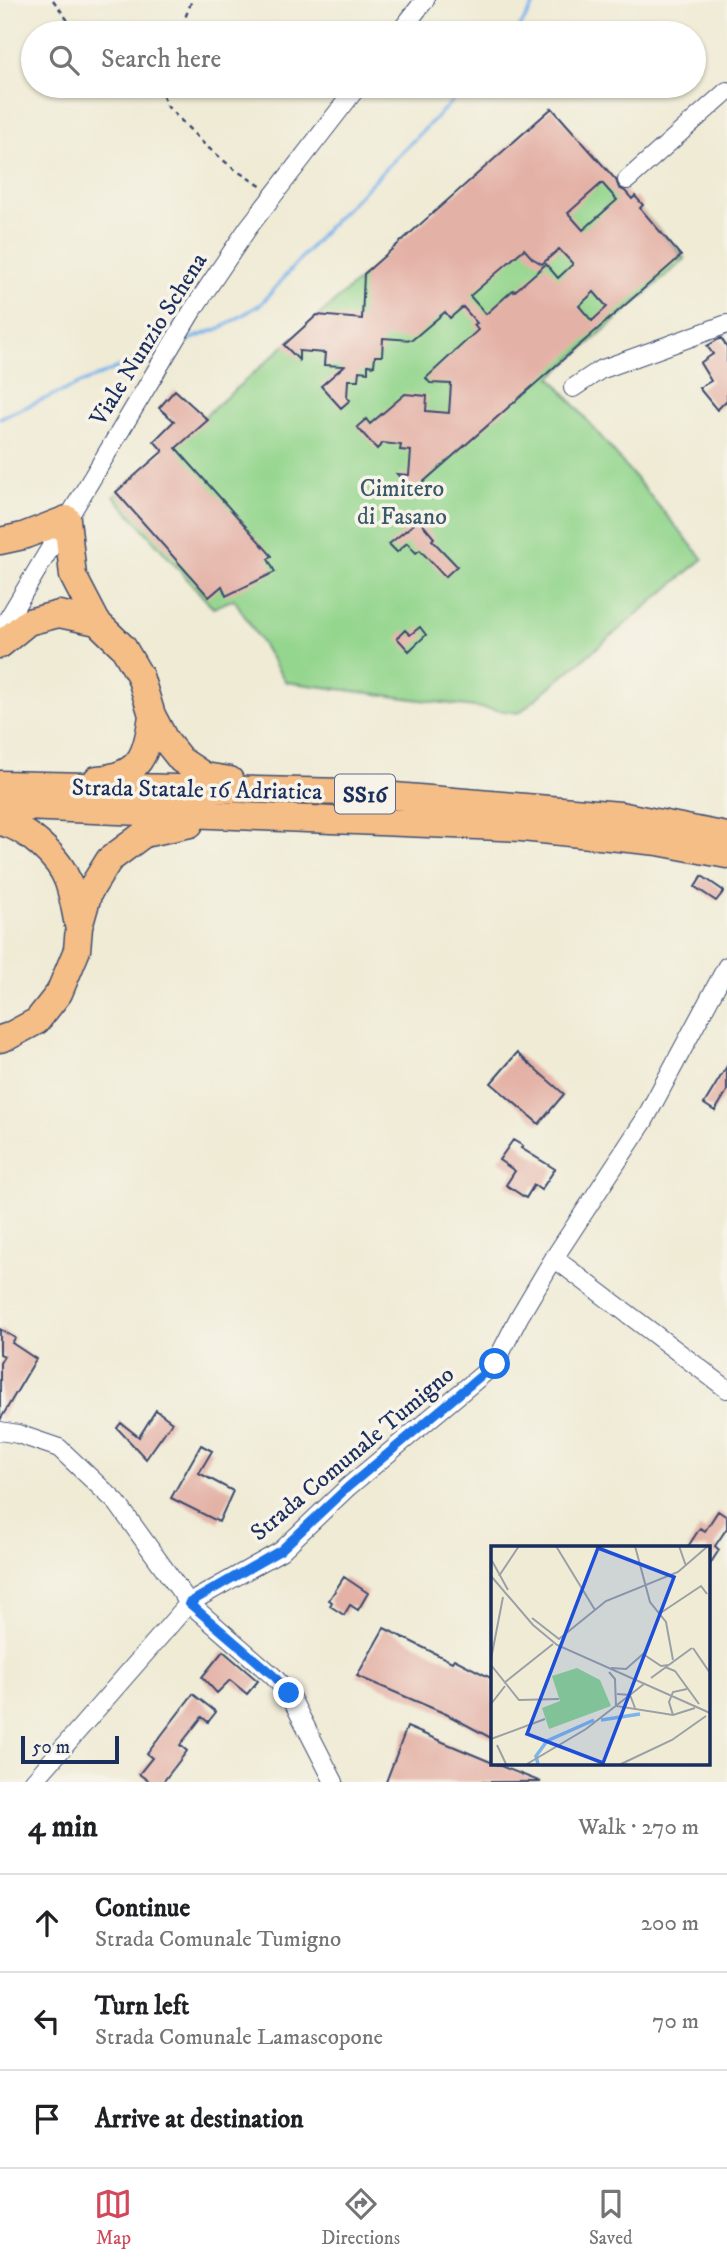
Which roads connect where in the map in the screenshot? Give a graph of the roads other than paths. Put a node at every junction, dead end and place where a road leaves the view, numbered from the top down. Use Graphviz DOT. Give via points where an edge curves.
graph roads {
  1 [pos="425,0"];
  2 [pos="408,21"];
  3 [pos="727,91"];
  4 [pos="349,98"];
  5 [pos="627,180"];
  6 [pos="727,324"];
  7 [pos="573,388"];
  8 [pos="67,519"];
  9 [pos="0,541"];
  10 [pos="97,622"];
  11 [pos="0,632"];
  12 [pos="0,645"];
  13 [pos="152,715"];
  14 [pos="0,784"];
  15 [pos="30,785"];
  16 [pos="347,792"];
  17 [pos="0,806"];
  18 [pos="314,819"];
  19 [pos="0,822"];
  20 [pos="727,836"];
  21 [pos="727,855"];
  22 [pos="79,927"];
  23 [pos="727,966"];
  24 [pos="0,1039"];
  25 [pos="554,1258"];
  26 [pos="727,1389"];
  27 [pos="1,1433"];
  28 [pos="189,1603"];
  29 [pos="33,1782"];
  30 [pos="334,1782"];
  1 -- 2 [label="street"];
  3 -- 5 [label="street"];
  4 -- 8 [label="street, Viale Nunzio Schena" via="192,311"];
  6 -- 7 [label="street" via="600,370"];
  8 -- 9 [label="highway"];
  8 -- 10 [label="highway" via="73,576"];
  8 -- 11 [label="street, Viale Nunzio Schena"];
  10 -- 12 [label="highway" via="59,614 28,622"];
  10 -- 13 [label="highway" via="122,647 140,676"];
  13 -- 15 [label="highway" via="148,747 136,766 110,778"];
  13 -- 16 [label="highway" via="181,760 205,776"];
  14 -- 15 [label="highway, Strada Statale 16 Adriatica / SS16"];
  15 -- 16 [label="highway, Strada Statale 16 Adriatica / SS16"];
  16 -- 20 [label="highway, Strada Statale 16 Adriatica / SS16" via="620,815"];
  17 -- 18 [label="highway, Strada Statale 16 Adriatica / SS16"];
  18 -- 21 [label="highway, Strada Statale 16 Adriatica / SS16" via="522,828 658,842"];
  18 -- 22 [label="highway" via="190,824 144,834 109,860 89,892"];
  19 -- 22 [label="highway" via="41,843 68,880"];
  22 -- 24 [label="highway" via="78,950 59,993 37,1021"];
  23 -- 25 [label="street, Strada Comunale Tumigno" via="644,1121"];
  25 -- 26 [label="street"];
  25 -- 28 [label="street, Strada Comunale Tumigno" via="495,1364 348,1487 281,1550"];
  27 -- 28 [label="street" via="59,1448 117,1503"];
  28 -- 29 [label="street, Strada Comunale Tumigno"];
  28 -- 30 [label="street" via="289,1693"];
}
